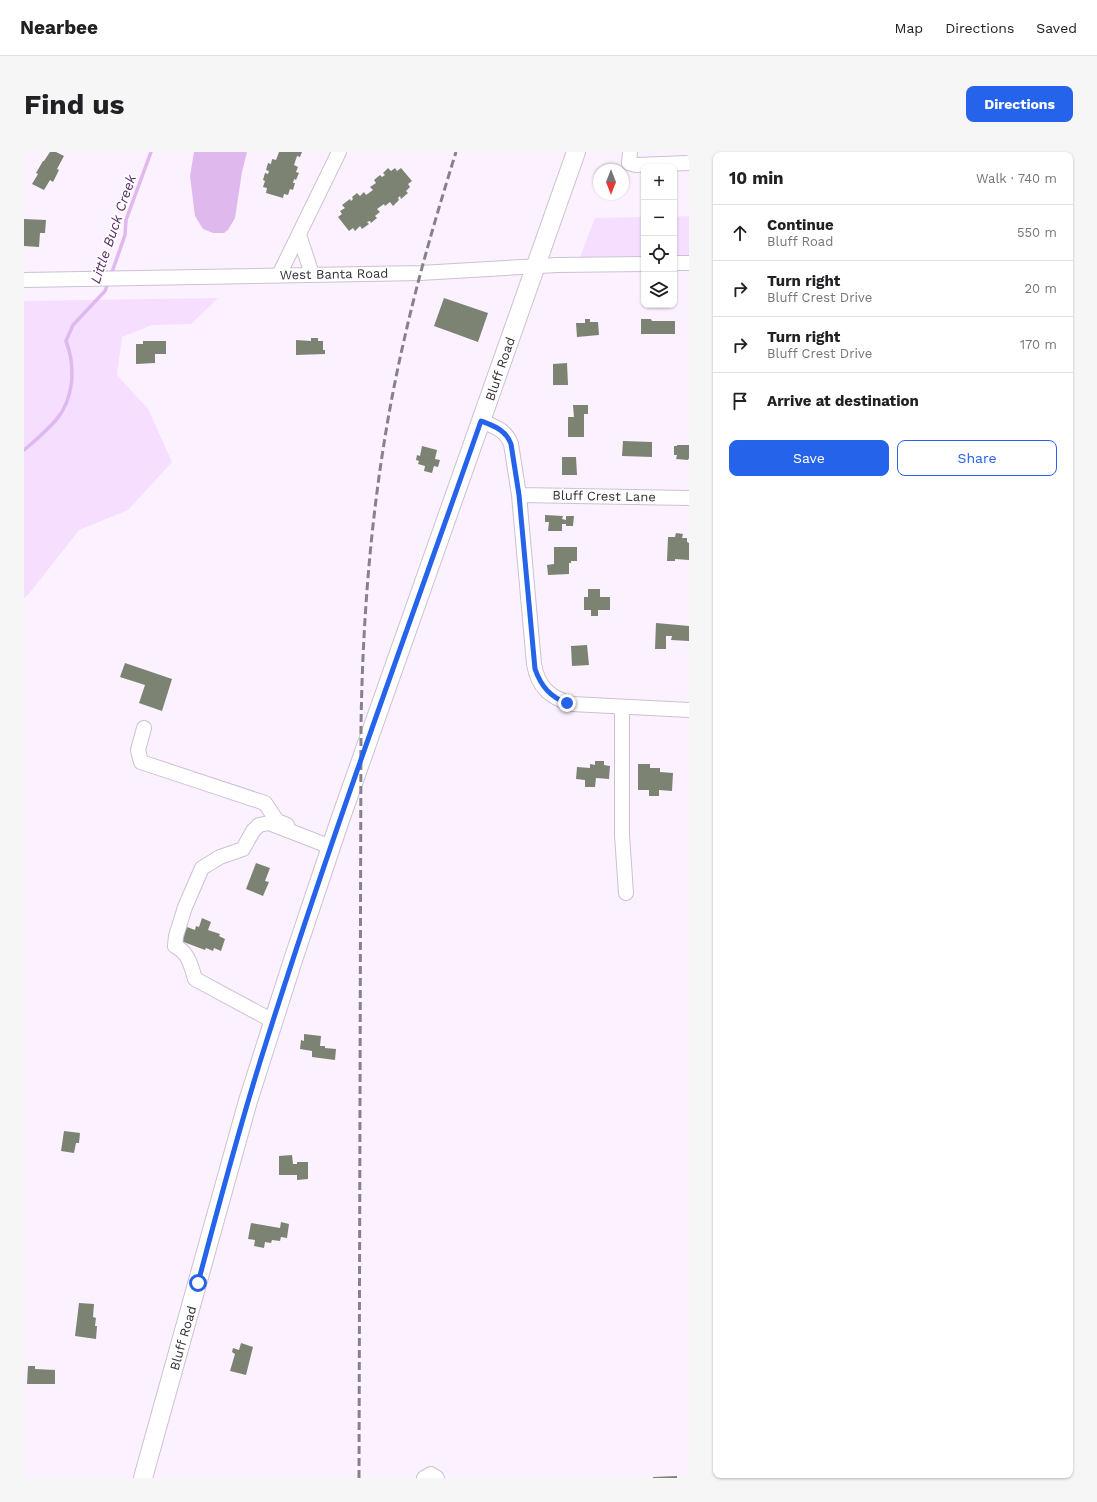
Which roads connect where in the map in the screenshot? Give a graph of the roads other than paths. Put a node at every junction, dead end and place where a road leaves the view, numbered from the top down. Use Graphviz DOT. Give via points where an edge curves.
graph roads {
  1 [pos="339,152"];
  2 [pos="576,152"];
  3 [pos="630,152"];
  4 [pos="689,163"];
  5 [pos="299,235"];
  6 [pos="677,263"];
  7 [pos="689,263"];
  8 [pos="641,264"];
  9 [pos="536,267"];
  10 [pos="312,274"];
  11 [pos="279,275"];
  12 [pos="24,280"];
  13 [pos="481,421"];
  14 [pos="519,495"];
  15 [pos="689,498"];
  16 [pos="622,707"];
  17 [pos="689,710"];
  18 [pos="144,728"];
  19 [pos="332,844"];
  20 [pos="626,893"];
  21 [pos="273,1021"];
  22 [pos="143,1478"];
  23 [pos="424,1478"];
  24 [pos="437,1478"];
  1 -- 5 [label="street"];
  2 -- 9 [label="main road, Bluff Road"];
  3 -- 4 [label="street" via="629,163 636,165"];
  5 -- 10 [label="street"];
  5 -- 11 [label="street"];
  6 -- 7 [label="street"];
  8 -- 9 [label="street, West Banta Road"];
  9 -- 10 [label="street, West Banta Road" via="420,273"];
  9 -- 13 [label="main road, Bluff Road"];
  10 -- 11 [label="street, West Banta Road"];
  11 -- 12 [label="street, West Banta Road"];
  13 -- 14 [label="street" via="501,430 509,438"];
  13 -- 19 [label="main road, Bluff Road"];
  14 -- 15 [label="street, Bluff Crest Lane"];
  14 -- 16 [label="street" via="534,664 539,679 548,693 567,703"];
  16 -- 17 [label="street"];
  16 -- 20 [label="street" via="622,835"];
  18 -- 19 [label="street" via="138,750 141,762 265,803 277,821"];
  19 -- 21 [label="main road, Bluff Road"];
  19 -- 21 [label="street" via="269,823 259,825 243,849 220,857 202,868 185,907 175,946 183,950 196,979"];
  21 -- 22 [label="main road, Bluff Road"];
  23 -- 24 [label="street" via="431,1474"];
}
